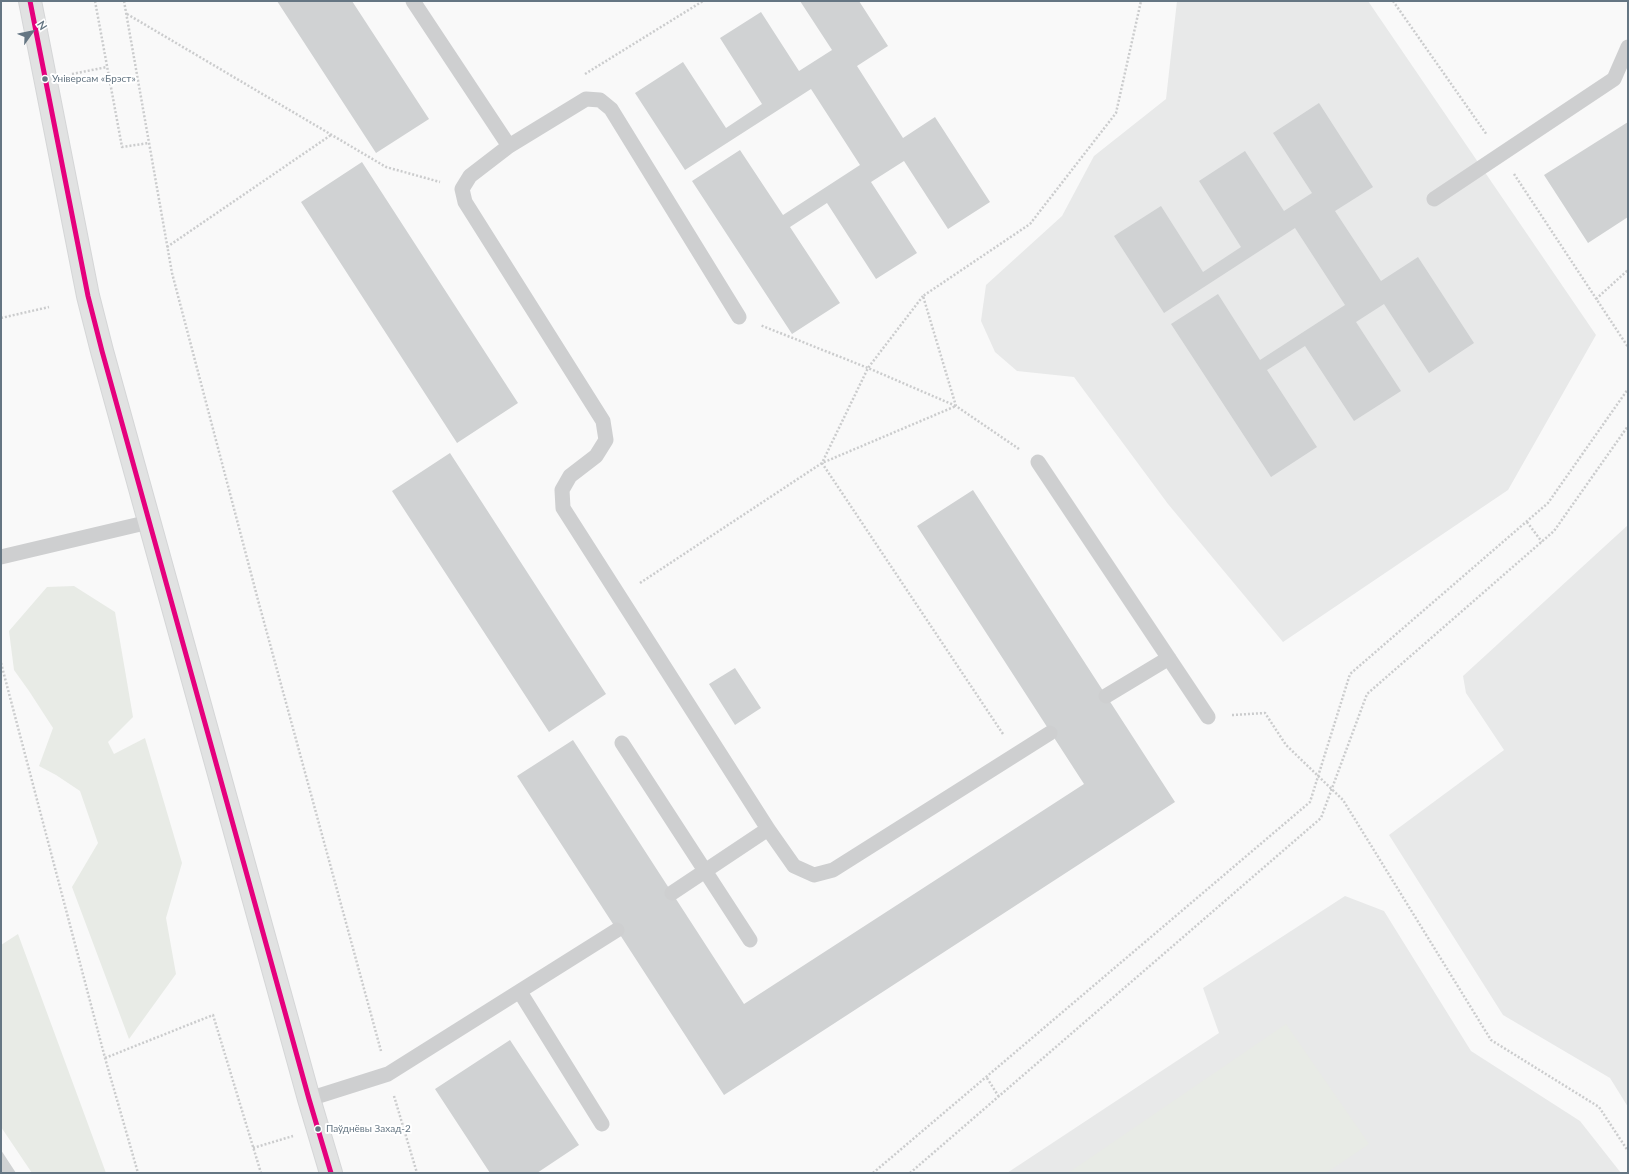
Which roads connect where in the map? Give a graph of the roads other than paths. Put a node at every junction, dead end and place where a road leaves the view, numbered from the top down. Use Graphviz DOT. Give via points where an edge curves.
graph roads {
  1 [pos="30,1"];
  2 [pos="413,1"];
  3 [pos="1628,47"];
  4 [pos="509,146"];
  5 [pos="1434,199"];
  6 [pos="739,317"];
  7 [pos="1038,462"];
  8 [pos="149,522"];
  9 [pos="1,557"];
  10 [pos="1169,658"];
  11 [pos="1106,696"];
  12 [pos="1208,717"];
  13 [pos="1050,733"];
  14 [pos="622,743"];
  15 [pos="768,829"];
  16 [pos="706,871"];
  17 [pos="672,893"];
  18 [pos="616,930"];
  19 [pos="750,940"];
  20 [pos="520,992"];
  21 [pos="309,1099"];
  22 [pos="602,1124"];
  23 [pos="331,1173"];
  1 -- 8 [label="main road" via="88,296"];
  2 -- 4 [label="lane"];
  3 -- 5 [label="lane" via="1614,79"];
  4 -- 6 [label="lane" via="586,99 600,100 611,109"];
  4 -- 15 [label="lane" via="470,176 462,189 465,202 603,421 606,440 596,456 570,476 562,490 563,508"];
  7 -- 10 [label="lane"];
  8 -- 9 [label="lane"];
  8 -- 21 [label="main road"];
  10 -- 11 [label="lane"];
  10 -- 12 [label="lane"];
  13 -- 15 [label="lane" via="833,870 814,875 794,866"];
  14 -- 16 [label="lane"];
  15 -- 16 [label="lane"];
  16 -- 17 [label="lane"];
  16 -- 19 [label="lane"];
  18 -- 20 [label="lane"];
  20 -- 21 [label="lane" via="388,1074"];
  20 -- 22 [label="lane"];
  21 -- 23 [label="main road"];
}
